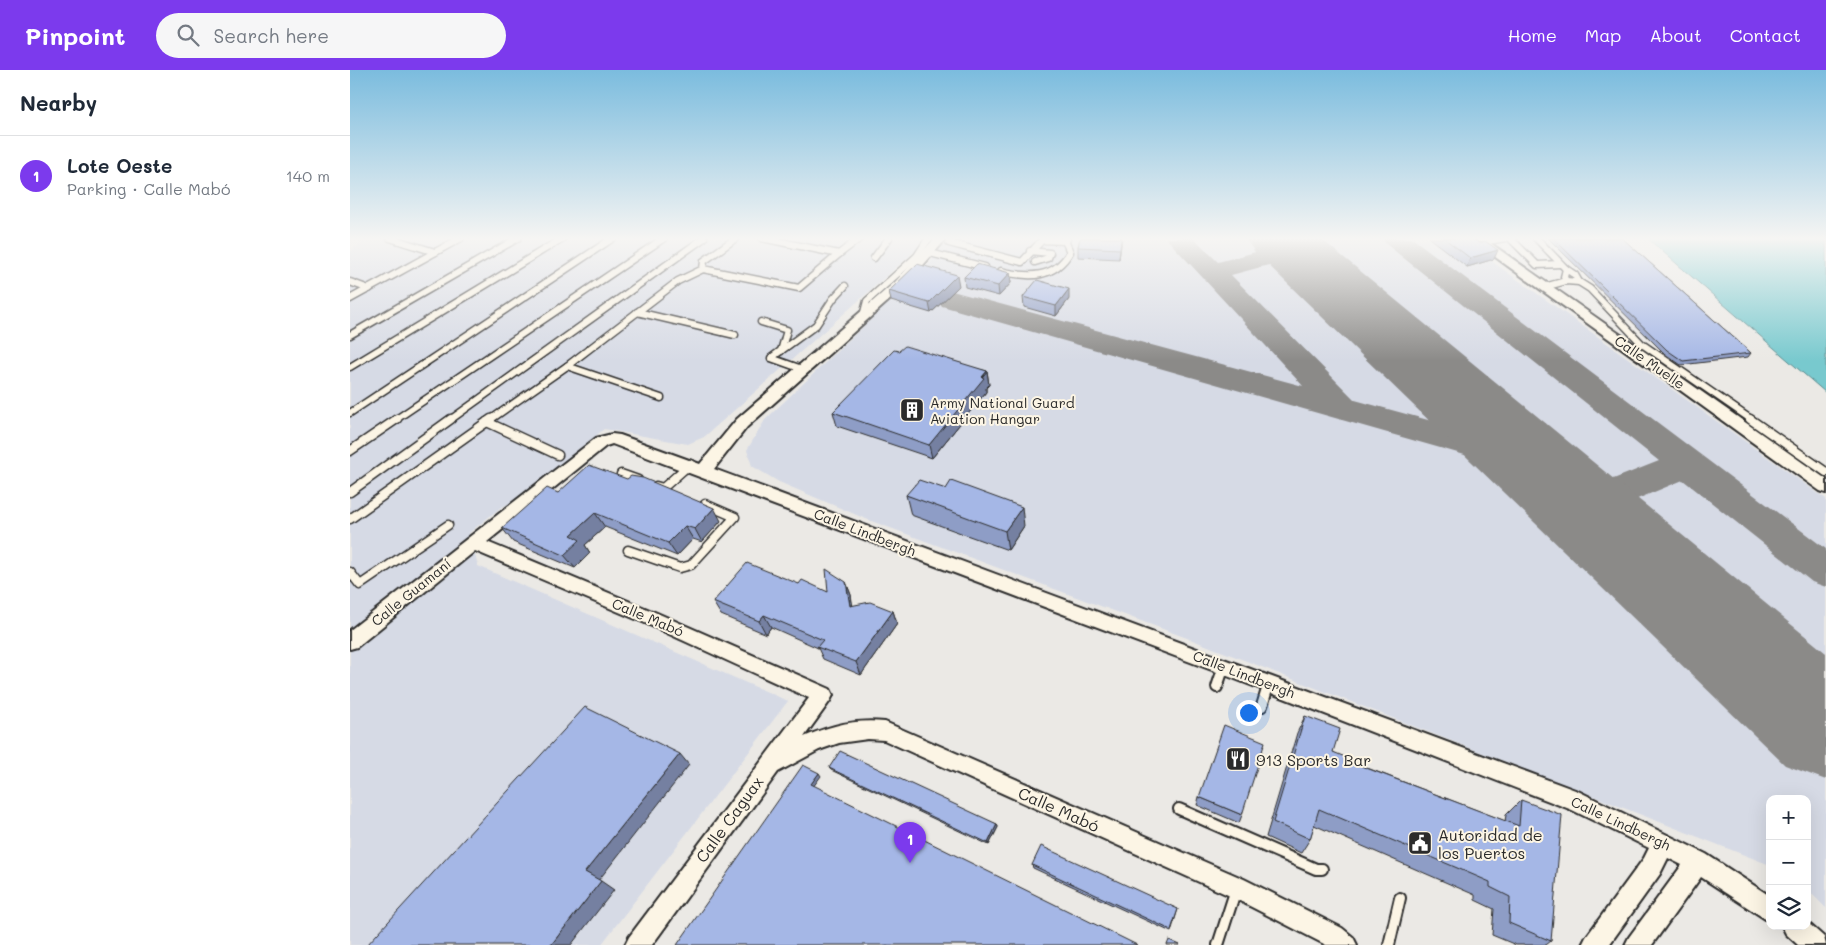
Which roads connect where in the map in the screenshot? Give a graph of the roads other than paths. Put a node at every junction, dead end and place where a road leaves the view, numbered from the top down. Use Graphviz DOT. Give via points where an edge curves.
graph roads {
  1 [pos="387,279"];
  2 [pos="448,279"];
  3 [pos="496,279"];
  4 [pos="552,279"];
  5 [pos="604,279"];
  6 [pos="647,279"];
  7 [pos="683,279"];
  8 [pos="753,279"];
  9 [pos="810,279"];
  10 [pos="891,279"];
  11 [pos="903,279"];
  12 [pos="1533,279"];
  13 [pos="1577,279"];
  14 [pos="1566,280"];
  15 [pos="350,282"];
  16 [pos="1579,282"];
  17 [pos="845,286"];
  18 [pos="1544,287"];
  19 [pos="369,289"];
  20 [pos="350,299"];
  21 [pos="637,312"];
  22 [pos="863,318"];
  23 [pos="761,322"];
  24 [pos="735,334"];
  25 [pos="350,336"];
  26 [pos="781,350"];
  27 [pos="566,366"];
  28 [pos="350,367"];
  29 [pos="802,369"];
  30 [pos="661,398"];
  31 [pos="350,413"];
  32 [pos="487,422"];
  33 [pos="350,451"];
  34 [pos="558,455"];
  35 [pos="697,467"];
  36 [pos="1826,472"];
  37 [pos="621,474"];
  38 [pos="1826,487"];
  39 [pos="350,492"];
  40 [pos="695,501"];
  41 [pos="350,519"];
  42 [pos="448,525"];
  43 [pos="472,543"];
  44 [pos="628,550"];
  45 [pos="350,572"];
  46 [pos="350,641"];
  47 [pos="1224,666"];
  48 [pos="1269,683"];
  49 [pos="1216,687"];
  50 [pos="823,695"];
  51 [pos="1262,706"];
  52 [pos="767,768"];
  53 [pos="1179,809"];
  54 [pos="1664,843"];
  55 [pos="1698,862"];
  56 [pos="1322,869"];
  57 [pos="1236,888"];
  58 [pos="1400,898"];
  59 [pos="1766,907"];
  60 [pos="1799,930"];
  61 [pos="637,945"];
  62 [pos="1218,945"];
  63 [pos="1345,945"];
  64 [pos="1389,945"];
  65 [pos="1594,945"];
  66 [pos="1637,945"];
  67 [pos="1816,945"];
  1 -- 19 [label="lane"];
  2 -- 25 [label="lane"];
  3 -- 28 [label="lane"];
  4 -- 31 [label="lane"];
  5 -- 33 [label="lane"];
  6 -- 39 [label="lane"];
  7 -- 21 [label="lane"];
  8 -- 9 [label="lane" via="799,288"];
  10 -- 22 [label="lane" via="867,301"];
  11 -- 22 [label="street"];
  12 -- 18 [label="street, Calle Muelle"];
  13 -- 16 [label="lane"];
  14 -- 16 [label="lane"];
  14 -- 18 [label="lane"];
  15 -- 19 [label="lane"];
  16 -- 36 [label="lane" via="1590,289 1642,344"];
  17 -- 26 [label="lane" via="816,325"];
  18 -- 38 [label="street, Calle Muelle"];
  19 -- 20 [label="lane"];
  21 -- 24 [label="lane"];
  21 -- 27 [label="lane"];
  22 -- 29 [label="street"];
  23 -- 26 [label="lane" via="787,330"];
  26 -- 29 [label="lane" via="771,358"];
  27 -- 30 [label="lane"];
  27 -- 32 [label="lane"];
  29 -- 35 [label="street"];
  32 -- 34 [label="lane"];
  32 -- 41 [label="lane"];
  35 -- 37 [label="lane" via="667,490"];
  35 -- 43 [label="street, Calle Lindbergh" via="620,440 601,442"];
  35 -- 47 [label="street, Calle Lindbergh" via="891,543"];
  40 -- 44 [label="lane" via="735,517 691,565 680,568"];
  42 -- 45 [label="lane" via="360,585"];
  43 -- 46 [label="street, Calle Guamaní"];
  43 -- 50 [label="street, Calle Mabó"];
  47 -- 48 [label="street, Calle Lindbergh"];
  47 -- 49 [label="lane"];
  48 -- 51 [label="lane"];
  48 -- 54 [label="street, Calle Lindbergh" via="1578,802"];
  50 -- 52 [label="street, Calle Caguax"];
  52 -- 57 [label="street, Calle Mabó" via="812,743 847,730 885,731"];
  52 -- 61 [label="street, Calle Caguax"];
  53 -- 56 [label="lane"];
  54 -- 55 [label="street, Calle Lindbergh"];
  54 -- 65 [label="street" via="1652,866"];
  55 -- 59 [label="street, Calle Lindbergh"];
  55 -- 66 [label="street"];
  57 -- 62 [label="lane"];
  57 -- 63 [label="street, Calle Mabó" via="1334,936"];
  58 -- 64 [label="lane"];
  60 -- 67 [label="street"];
}
